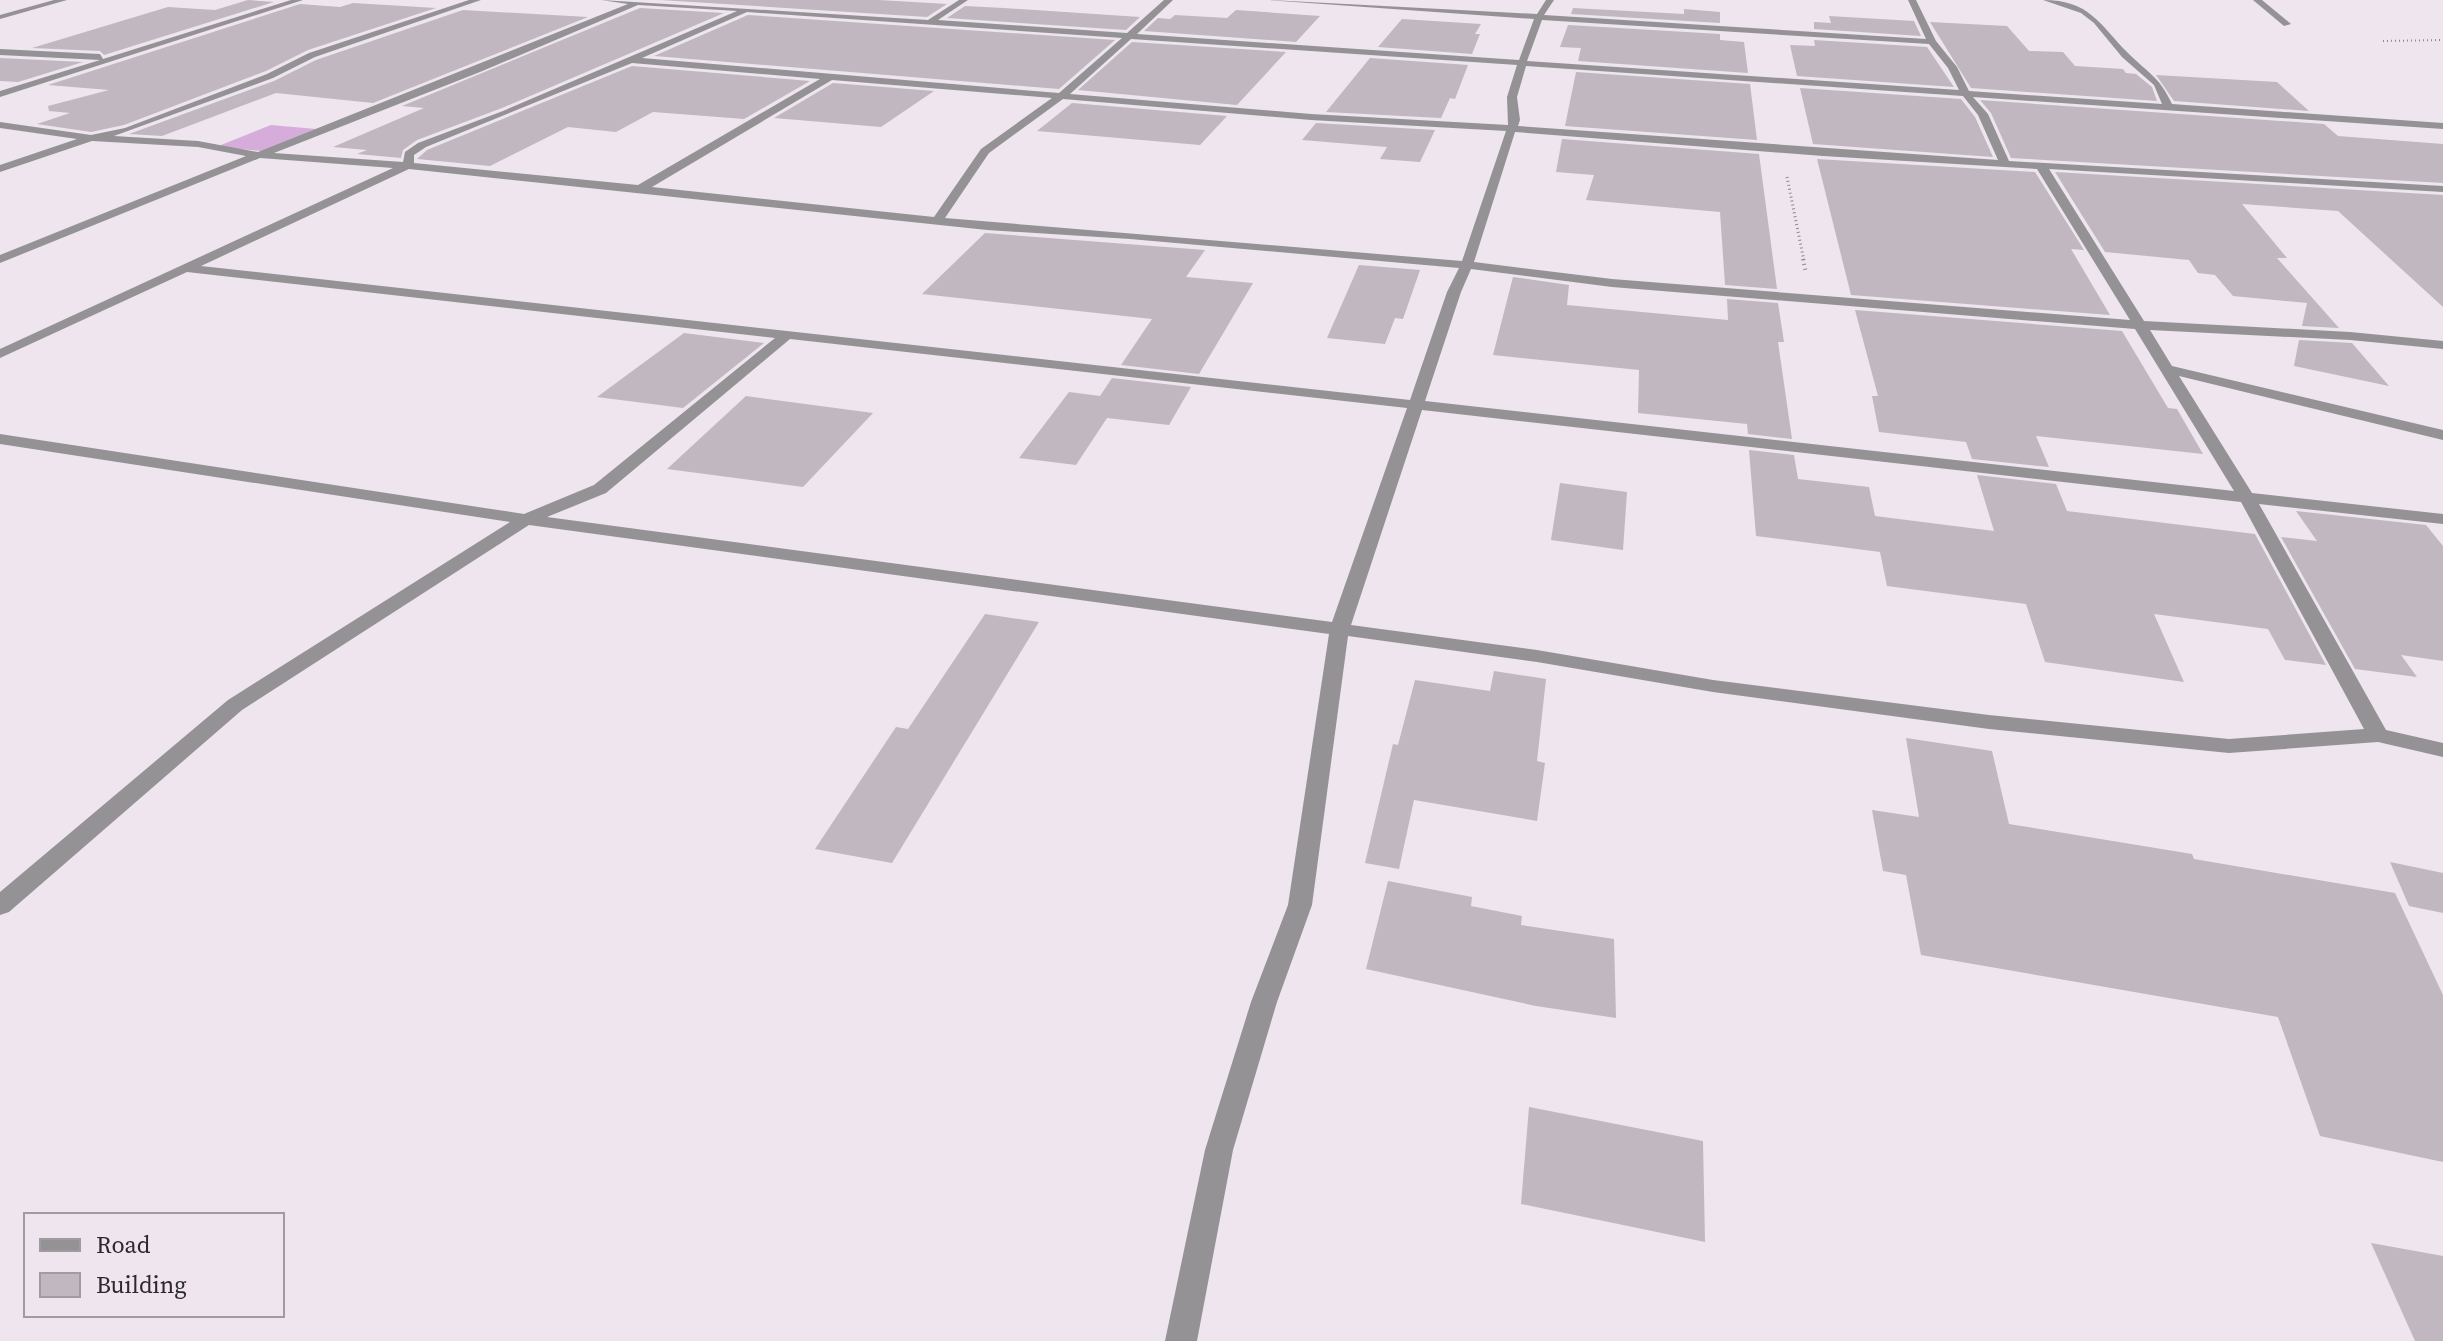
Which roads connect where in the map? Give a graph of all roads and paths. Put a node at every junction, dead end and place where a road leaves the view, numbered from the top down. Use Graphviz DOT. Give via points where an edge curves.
graph roads {
  1 [pos="63,0"];
  2 [pos="299,0"];
  3 [pos="477,0"];
  4 [pos="605,0"];
  5 [pos="769,0"];
  6 [pos="964,0"];
  7 [pos="1169,0"];
  8 [pos="1272,0"];
  9 [pos="1550,0"];
  10 [pos="1912,0"];
  11 [pos="2047,0"];
  12 [pos="2075,0"];
  13 [pos="2257,0"];
  14 [pos="641,1"];
  15 [pos="0,6"];
  16 [pos="30,9"];
  17 [pos="749,10"];
  18 [pos="2084,11"];
  19 [pos="0,17"];
  20 [pos="1539,17"];
  21 [pos="931,21"];
  22 [pos="2287,24"];
  23 [pos="1130,37"];
  24 [pos="2443,40"];
  25 [pos="2383,41"];
  26 [pos="1932,42"];
  27 [pos="0,52"];
  28 [pos="112,58"];
  29 [pos="632,60"];
  30 [pos="1522,63"];
  31 [pos="831,76"];
  32 [pos="0,94"];
  33 [pos="1063,94"];
  34 [pos="1966,94"];
  35 [pos="2168,107"];
  36 [pos="0,125"];
  37 [pos="2443,126"];
  38 [pos="1512,130"];
  39 [pos="91,138"];
  40 [pos="1781,150"];
  41 [pos="256,155"];
  42 [pos="2005,163"];
  43 [pos="408,165"];
  44 [pos="2041,166"];
  45 [pos="0,169"];
  46 [pos="2402,187"];
  47 [pos="642,188"];
  48 [pos="2443,189"];
  49 [pos="2443,198"];
  50 [pos="938,220"];
  51 [pos="0,259"];
  52 [pos="1467,265"];
  53 [pos="186,268"];
  54 [pos="1811,297"];
  55 [pos="2140,325"];
  56 [pos="785,336"];
  57 [pos="2443,345"];
  58 [pos="0,354"];
  59 [pos="2167,369"];
  60 [pos="1415,407"];
  61 [pos="2443,435"];
  62 [pos="0,439"];
  63 [pos="2246,496"];
  64 [pos="526,519"];
  65 [pos="2443,519"];
  66 [pos="1339,631"];
  67 [pos="2378,735"];
  68 [pos="2443,750"];
  69 [pos="0,906"];
  70 [pos="1181,1341"];
  1 -- 16 [label="street"];
  2 -- 28 [label="street"];
  3 -- 39 [label="street" via="312,55 128,130"];
  4 -- 14 [label="street"];
  5 -- 17 [label="street"];
  6 -- 21 [label="street"];
  7 -- 23 [label="street"];
  8 -- 20 [label="street"];
  9 -- 20 [label="street"];
  10 -- 26 [label="street"];
  11 -- 18 [label="street"];
  12 -- 18 [label="street"];
  13 -- 22 [label="street"];
  14 -- 17 [label="street"];
  14 -- 41 [label="street"];
  15 -- 16 [label="street"];
  16 -- 19 [label="street"];
  17 -- 21 [label="street"];
  17 -- 29 [label="street"];
  18 -- 35 [label="street" via="2158,84"];
  20 -- 26 [label="street"];
  20 -- 30 [label="street"];
  21 -- 23 [label="street"];
  23 -- 30 [label="street"];
  23 -- 33 [label="street"];
  24 -- 25 [label="path"];
  26 -- 34 [label="street"];
  27 -- 28 [label="street"];
  28 -- 32 [label="street"];
  29 -- 31 [label="street"];
  29 -- 43 [label="street" via="422,145 409,154"];
  30 -- 34 [label="street"];
  30 -- 38 [label="street" via="1512,97"];
  31 -- 33 [label="street"];
  31 -- 47 [label="street"];
  33 -- 38 [label="street"];
  33 -- 50 [label="street" via="985,151"];
  34 -- 35 [label="street"];
  34 -- 42 [label="street" via="1983,114"];
  35 -- 37 [label="street"];
  36 -- 39 [label="street"];
  38 -- 40 [label="street"];
  38 -- 52 [label="street"];
  39 -- 41 [label="street" via="149,139"];
  39 -- 45 [label="street"];
  40 -- 42 [label="street"];
  40 -- 54 [label="path"];
  41 -- 43 [label="street"];
  41 -- 51 [label="street"];
  42 -- 44 [label="street"];
  43 -- 47 [label="street"];
  43 -- 53 [label="street"];
  44 -- 46 [label="street"];
  44 -- 55 [label="street"];
  46 -- 48 [label="street"];
  46 -- 49 [label="street"];
  47 -- 50 [label="street"];
  50 -- 52 [label="street"];
  52 -- 54 [label="street" via="1612,283"];
  52 -- 60 [label="street"];
  53 -- 56 [label="street"];
  53 -- 58 [label="street"];
  54 -- 55 [label="street"];
  55 -- 57 [label="street"];
  55 -- 59 [label="street"];
  56 -- 60 [label="street"];
  56 -- 64 [label="street" via="600,489"];
  59 -- 61 [label="street"];
  59 -- 63 [label="street"];
  60 -- 63 [label="street"];
  60 -- 66 [label="street"];
  62 -- 64 [label="street"];
  63 -- 65 [label="street"];
  63 -- 67 [label="street"];
  64 -- 66 [label="street"];
  64 -- 69 [label="street" via="235,705"];
  66 -- 67 [label="street" via="2004,724 2229,746"];
  66 -- 70 [label="street" via="1300,905 1219,1150"];
  67 -- 68 [label="street"];
}
